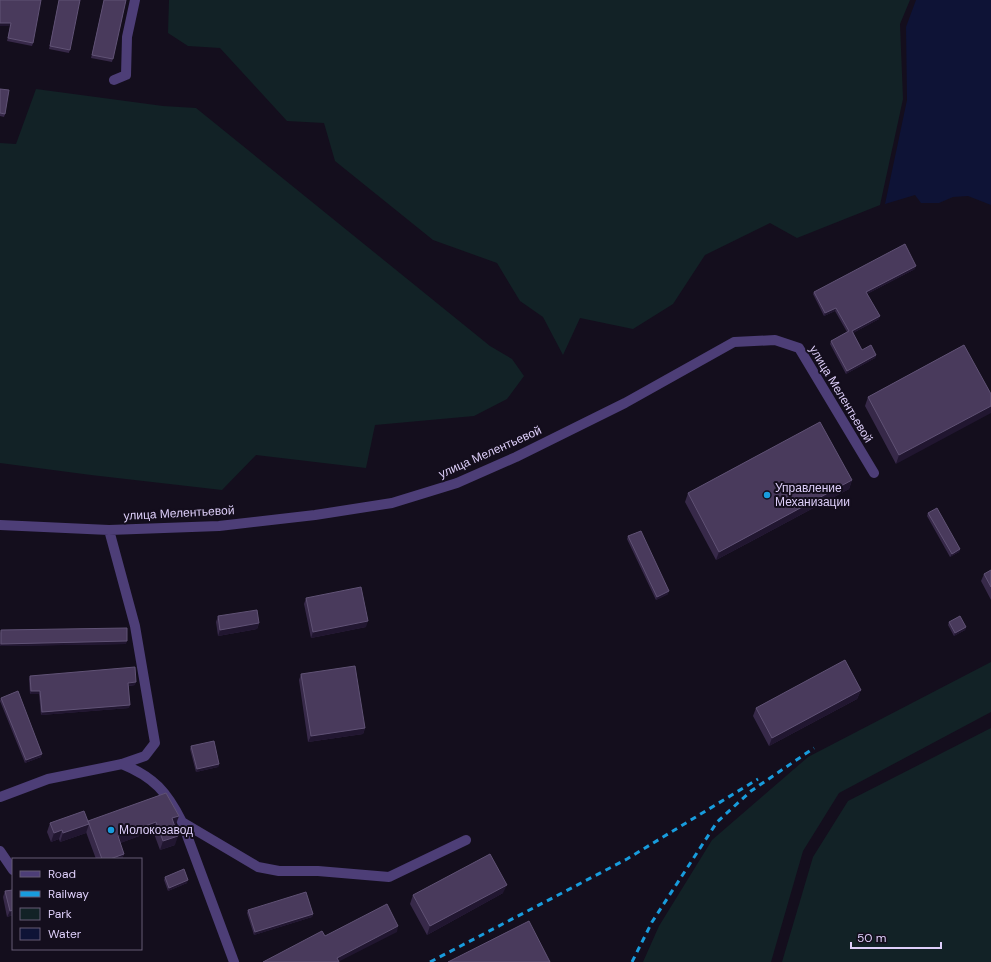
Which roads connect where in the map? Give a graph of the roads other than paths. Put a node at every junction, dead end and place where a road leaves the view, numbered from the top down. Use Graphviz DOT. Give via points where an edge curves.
graph roads {
  1 [pos="135,0"];
  2 [pos="114,80"];
  3 [pos="874,473"];
  4 [pos="0,525"];
  5 [pos="109,530"];
  6 [pos="122,764"];
  7 [pos="0,797"];
  8 [pos="182,822"];
  9 [pos="466,840"];
  10 [pos="0,851"];
  11 [pos="12,869"];
  12 [pos="234,962"];
  1 -- 2 [label="street" via="127,37 126,76"];
  3 -- 5 [label="street, улица Мелентьевой" via="799,348 775,340 734,342 625,403 516,457 457,483 392,503 220,526"];
  4 -- 5 [label="street, улица Мелентьевой"];
  5 -- 6 [label="street" via="135,626 155,743 145,756"];
  6 -- 7 [label="street" via="48,779"];
  6 -- 8 [label="street" via="140,771 162,789"];
  8 -- 9 [label="street" via="258,867 279,871 318,870 389,877"];
  8 -- 12 [label="street"];
  10 -- 11 [label="street"];
}
